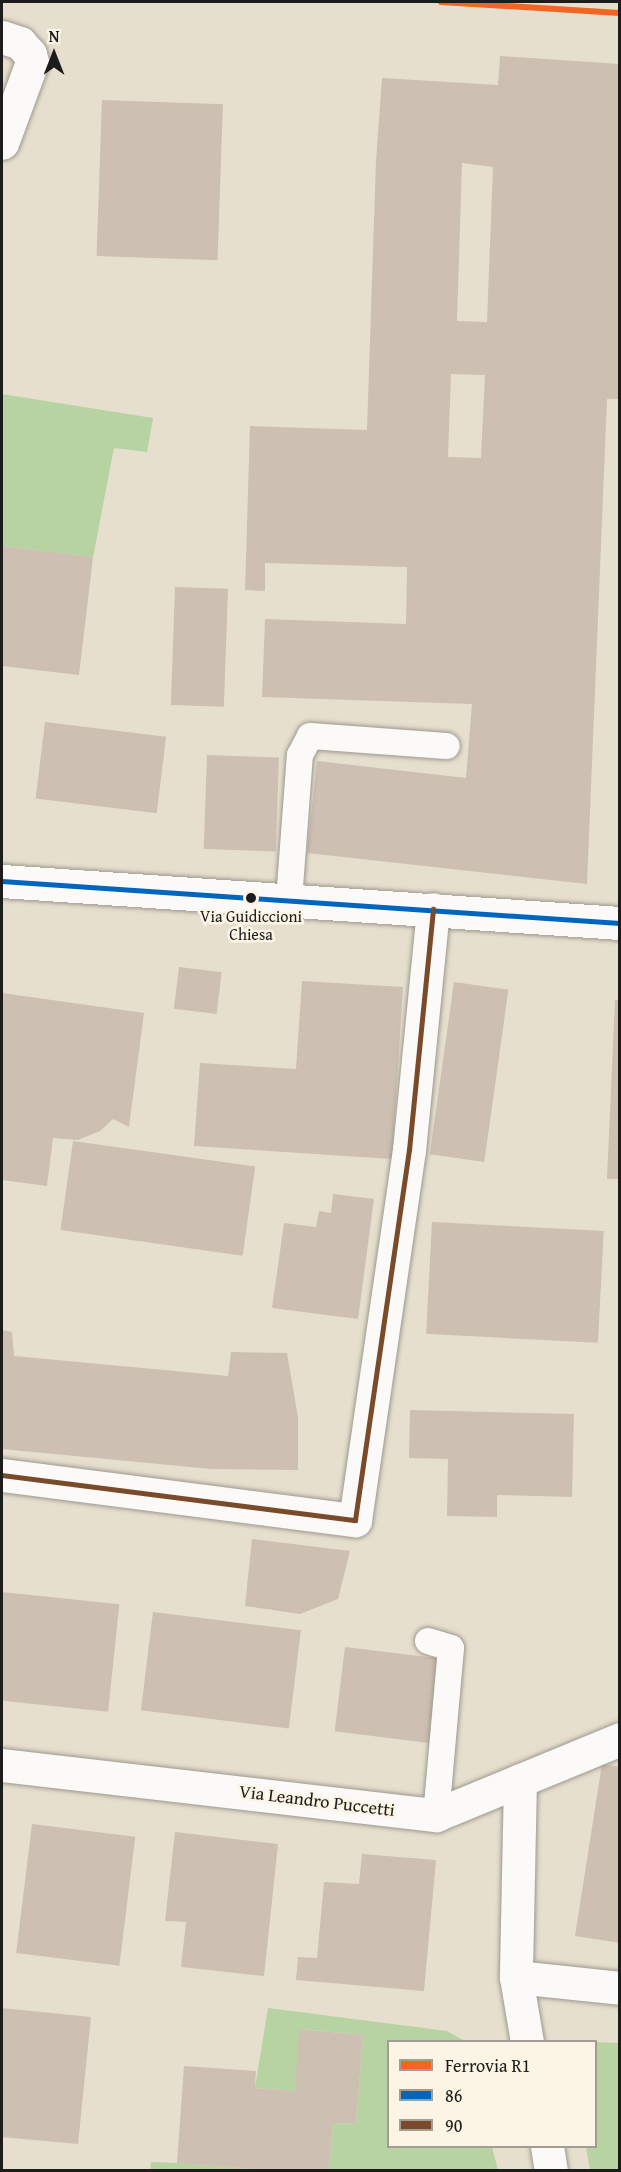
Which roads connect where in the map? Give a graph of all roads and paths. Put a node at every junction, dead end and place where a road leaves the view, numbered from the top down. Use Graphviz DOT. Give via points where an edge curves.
graph roads {
  1 [pos="2,37"];
  2 [pos="2,143"];
  3 [pos="447,746"];
  4 [pos="2,881"];
  5 [pos="289,900"];
  6 [pos="433,909"];
  7 [pos="619,914"];
  8 [pos="2,1475"];
  9 [pos="428,1641"];
  10 [pos="620,1739"];
  11 [pos="2,1764"];
  12 [pos="520,1780"];
  13 [pos="436,1815"];
  14 [pos="516,1977"];
  15 [pos="620,1988"];
  16 [pos="527,2040"];
  17 [pos="547,2148"];
  18 [pos="551,2170"];
  1 -- 2 [label="street" via="20,43 32,62"];
  3 -- 5 [label="lane" via="310,736 300,755"];
  4 -- 5 [label="street"];
  5 -- 6 [label="street"];
  6 -- 7 [label="street"];
  6 -- 8 [label="street" via="409,1150 355,1520"];
  9 -- 13 [label="lane" via="451,1648"];
  10 -- 12 [label="street, Via Leandro Puccetti"];
  11 -- 13 [label="street, Via Leandro Puccetti"];
  12 -- 13 [label="street, Via Leandro Puccetti"];
  12 -- 14 [label="street"];
  14 -- 15 [label="street"];
  14 -- 16 [label="street"];
  17 -- 18 [label="street"];
}
